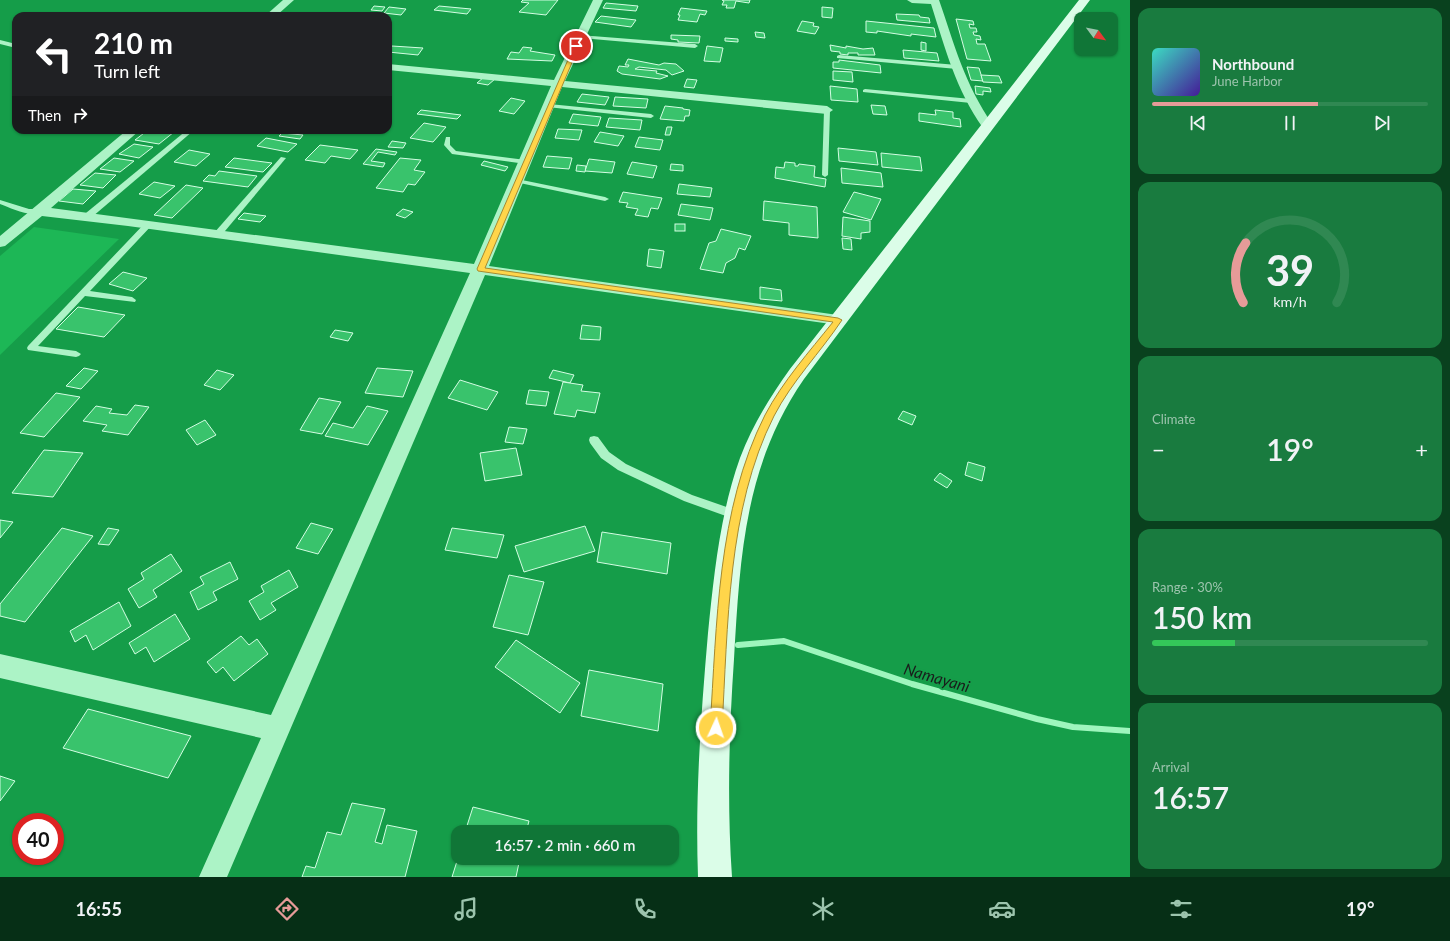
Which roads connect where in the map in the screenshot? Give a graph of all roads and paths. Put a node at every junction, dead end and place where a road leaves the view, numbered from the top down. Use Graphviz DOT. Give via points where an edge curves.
graph roads {
  1 [pos="289,0"];
  2 [pos="598,0"];
  3 [pos="912,0"];
  4 [pos="1085,0"];
  5 [pos="935,1"];
  6 [pos="275,12"];
  7 [pos="581,36"];
  8 [pos="0,42"];
  9 [pos="12,45"];
  10 [pos="695,46"];
  11 [pos="838,57"];
  12 [pos="957,66"];
  13 [pos="392,67"];
  14 [pos="558,84"];
  15 [pos="865,91"];
  16 [pos="971,101"];
  17 [pos="550,106"];
  18 [pos="827,110"];
  19 [pos="651,116"];
  20 [pos="987,125"];
  21 [pos="129,134"];
  22 [pos="186,134"];
  23 [pos="448,138"];
  24 [pos="283,158"];
  25 [pos="526,162"];
  26 [pos="825,175"];
  27 [pos="518,181"];
  28 [pos="605,199"];
  29 [pos="0,202"];
  30 [pos="39,211"];
  31 [pos="89,215"];
  32 [pos="149,224"];
  33 [pos="217,235"];
  34 [pos="0,243"];
  35 [pos="480,269"];
  36 [pos="83,293"];
  37 [pos="132,300"];
  38 [pos="838,320"];
  39 [pos="76,354"];
  40 [pos="594,440"];
  41 [pos="737,515"];
  42 [pos="0,666"];
  43 [pos="277,729"];
  44 [pos="213,877"];
  45 [pos="715,877"];
  1 -- 6 [label="street"];
  2 -- 7 [label="street"];
  3 -- 5 [label="street"];
  4 -- 20 [label="street"];
  5 -- 12 [label="street"];
  7 -- 10 [label="lane"];
  7 -- 14 [label="street"];
  8 -- 9 [label="lane"];
  11 -- 12 [label="lane"];
  12 -- 16 [label="street"];
  13 -- 14 [label="street"];
  14 -- 17 [label="street"];
  14 -- 18 [label="street"];
  15 -- 16 [label="lane"];
  16 -- 20 [label="street"];
  17 -- 19 [label="lane"];
  17 -- 25 [label="street"];
  18 -- 26 [label="lane"];
  20 -- 38 [label="street"];
  21 -- 30 [label="street"];
  22 -- 31 [label="lane"];
  23 -- 25 [label="lane" via="447,145 454,153"];
  24 -- 33 [label="lane"];
  25 -- 27 [label="street"];
  27 -- 28 [label="lane"];
  27 -- 35 [label="street"];
  29 -- 30 [label="lane"];
  30 -- 31 [label="street"];
  30 -- 34 [label="street"];
  31 -- 32 [label="street"];
  32 -- 33 [label="street"];
  32 -- 36 [label="lane"];
  33 -- 35 [label="street"];
  35 -- 38 [label="street"];
  35 -- 43 [label="street"];
  36 -- 37 [label="lane"];
  36 -- 39 [label="lane" via="31,348"];
  38 -- 41 [label="street" via="770,415 751,459"];
  40 -- 41 [label="lane" via="606,455 622,467 688,498"];
  41 -- 45 [label="street" via="723,615 717,693 713,843"];
  42 -- 43 [label="street"];
  43 -- 44 [label="street"];
}
